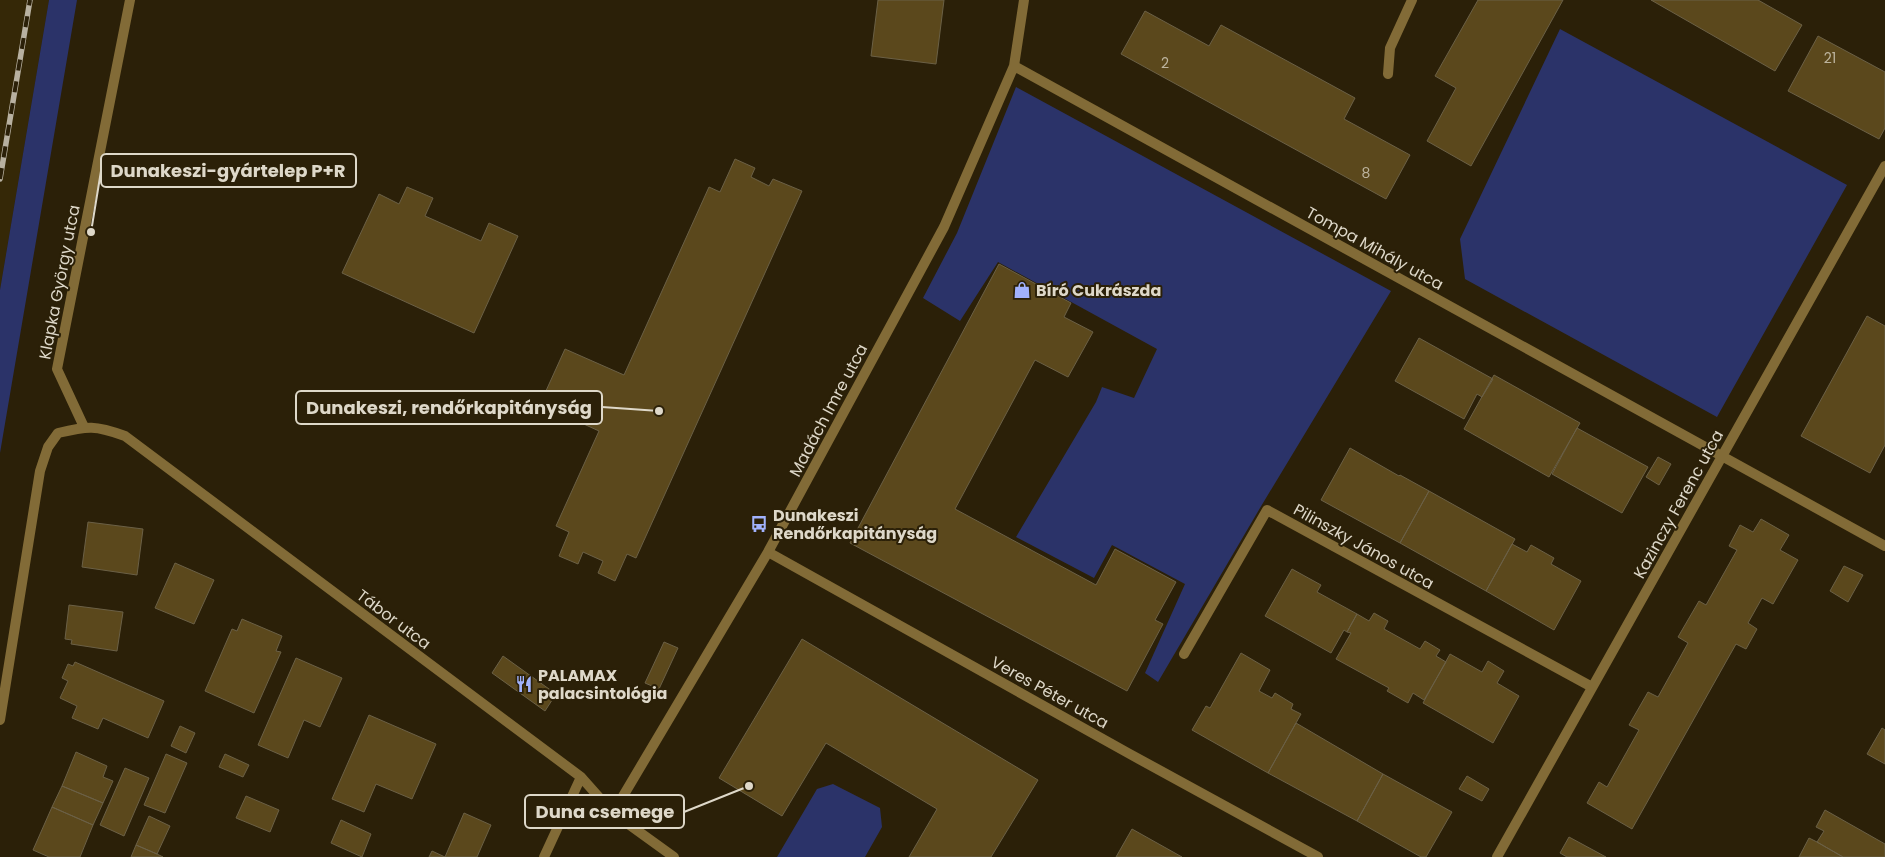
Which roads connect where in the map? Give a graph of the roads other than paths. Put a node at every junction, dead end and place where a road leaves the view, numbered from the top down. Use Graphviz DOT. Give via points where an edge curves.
graph roads {
  1 [pos="130,0"];
  2 [pos="1024,0"];
  3 [pos="1412,0"];
  4 [pos="1014,66"];
  5 [pos="1388,74"];
  6 [pos="1885,166"];
  7 [pos="84,427"];
  8 [pos="1722,456"];
  9 [pos="1885,546"];
  10 [pos="768,552"];
  11 [pos="1184,654"];
  12 [pos="1592,687"];
  13 [pos="0,720"];
  14 [pos="581,777"];
  15 [pos="612,814"];
  16 [pos="544,857"];
  17 [pos="674,857"];
  18 [pos="1318,857"];
  19 [pos="1496,857"];
  1 -- 7 [label="street, Klapka György utca" via="57,369"];
  2 -- 4 [label="street, Madách Imre utca"];
  3 -- 5 [label="street" via="1390,48"];
  4 -- 8 [label="street, Tompa Mihály utca"];
  4 -- 10 [label="street, Madách Imre utca" via="944,227"];
  6 -- 8 [label="street, Kazinczy Ferenc utca"];
  7 -- 13 [label="street" via="58,433 48,447 40,472"];
  7 -- 14 [label="street, Tábor utca" via="103,428 125,436"];
  8 -- 9 [label="street, Tompa Mihály utca"];
  8 -- 12 [label="street, Kazinczy Ferenc utca"];
  10 -- 15 [label="street, Madách Imre utca"];
  10 -- 18 [label="street, Veres Péter utca"];
  11 -- 12 [label="street, Pilinszky János utca" via="1267,510"];
  12 -- 19 [label="street, Kazinczy Ferenc utca"];
  14 -- 15 [label="street, Tábor utca"];
  14 -- 16 [label="street"];
  15 -- 17 [label="street, Tábor utca"];
}
